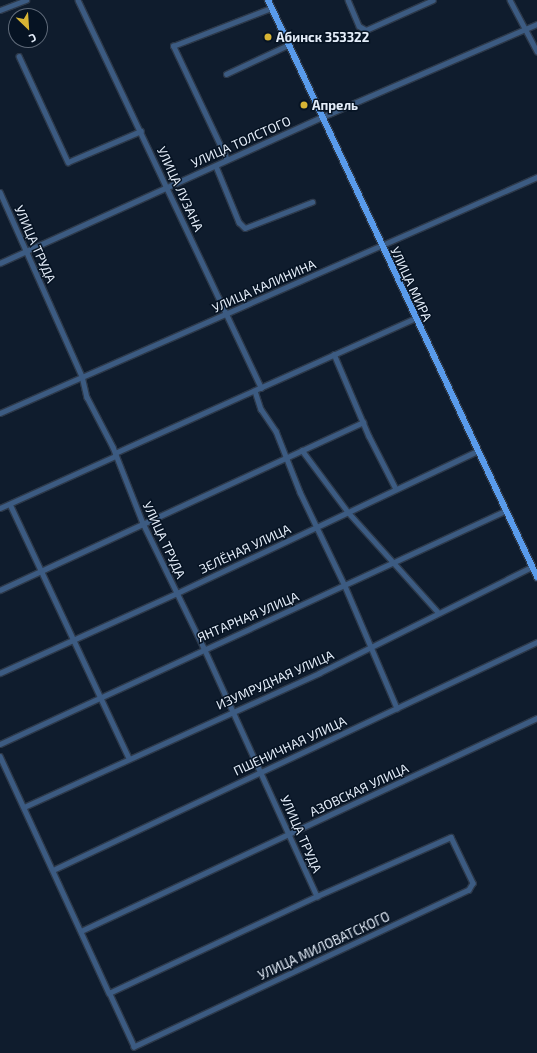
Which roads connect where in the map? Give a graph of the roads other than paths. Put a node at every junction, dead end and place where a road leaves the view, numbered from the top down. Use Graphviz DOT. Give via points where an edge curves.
graph roads {
  1 [pos="26,0"];
  2 [pos="78,0"];
  3 [pos="268,0"];
  4 [pos="348,0"];
  5 [pos="433,0"];
  6 [pos="510,0"];
  7 [pos="271,8"];
  8 [pos="0,10"];
  9 [pos="537,24"];
  10 [pos="526,29"];
  11 [pos="288,45"];
  12 [pos="537,51"];
  13 [pos="19,56"];
  14 [pos="226,74"];
  15 [pos="322,117"];
  16 [pos="141,131"];
  17 [pos="227,160"];
  18 [pos="216,166"];
  19 [pos="537,177"];
  20 [pos="166,187"];
  21 [pos="0,192"];
  22 [pos="312,202"];
  23 [pos="381,246"];
  24 [pos="26,251"];
  25 [pos="0,263"];
  26 [pos="226,315"];
  27 [pos="415,318"];
  28 [pos="334,354"];
  29 [pos="82,376"];
  30 [pos="261,388"];
  31 [pos="255,391"];
  32 [pos="0,414"];
  33 [pos="363,422"];
  34 [pos="302,450"];
  35 [pos="476,451"];
  36 [pos="115,454"];
  37 [pos="286,457"];
  38 [pos="396,489"];
  39 [pos="10,504"];
  40 [pos="0,508"];
  41 [pos="505,511"];
  42 [pos="348,512"];
  43 [pos="143,523"];
  44 [pos="316,527"];
  45 [pos="394,562"];
  46 [pos="532,567"];
  47 [pos="42,571"];
  48 [pos="537,577"];
  49 [pos="345,586"];
  50 [pos="0,590"];
  51 [pos="177,593"];
  52 [pos="438,612"];
  53 [pos="74,641"];
  54 [pos="537,642"];
  55 [pos="204,648"];
  56 [pos="371,648"];
  57 [pos="0,673"];
  58 [pos="100,697"];
  59 [pos="397,708"];
  60 [pos="234,711"];
  61 [pos="537,718"];
  62 [pos="0,744"];
  63 [pos="0,756"];
  64 [pos="129,758"];
  65 [pos="261,772"];
  66 [pos="24,807"];
  67 [pos="289,835"];
  68 [pos="53,870"];
  69 [pos="317,896"];
  70 [pos="81,930"];
  71 [pos="109,993"];
  1 -- 8 [label="street"];
  2 -- 16 [label="street, УЛИЦА ЛУЗАНА"];
  3 -- 7 [label="main road, УЛИЦА МИРА"];
  4 -- 5 [label="street" via="359,26 366,30"];
  6 -- 10 [label="street"];
  7 -- 11 [label="main road, УЛИЦА МИРА"];
  7 -- 17 [label="street" via="173,46"];
  9 -- 10 [label="street, УЛИЦА ТОЛСТОГО"];
  10 -- 12 [label="street"];
  10 -- 15 [label="street, УЛИЦА ТОЛСТОГО"];
  11 -- 14 [label="street"];
  11 -- 15 [label="main road, УЛИЦА МИРА"];
  13 -- 16 [label="street" via="68,162"];
  15 -- 17 [label="street, УЛИЦА ТОЛСТОГО"];
  15 -- 23 [label="main road, УЛИЦА МИРА"];
  16 -- 20 [label="street, УЛИЦА ЛУЗАНА"];
  17 -- 18 [label="street, УЛИЦА ТОЛСТОГО"];
  18 -- 20 [label="street, УЛИЦА ТОЛСТОГО"];
  18 -- 22 [label="street" via="239,222 245,228"];
  19 -- 23 [label="street, УЛИЦА КАЛИНИНА"];
  20 -- 24 [label="street, УЛИЦА ТОЛСТОГО"];
  20 -- 26 [label="street, УЛИЦА ЛУЗАНА"];
  21 -- 24 [label="street, УЛИЦА ТРУДА"];
  23 -- 26 [label="street, УЛИЦА КАЛИНИНА"];
  23 -- 27 [label="main road, УЛИЦА МИРА"];
  24 -- 25 [label="street, УЛИЦА ТОЛСТОГО"];
  24 -- 29 [label="street, УЛИЦА ТРУДА"];
  26 -- 29 [label="street, УЛИЦА КАЛИНИНА"];
  26 -- 30 [label="street, УЛИЦА ЛУЗАНА"];
  27 -- 28 [label="street"];
  27 -- 35 [label="main road, УЛИЦА МИРА"];
  28 -- 30 [label="street"];
  28 -- 33 [label="street"];
  29 -- 32 [label="street, УЛИЦА КАЛИНИНА"];
  29 -- 36 [label="street, УЛИЦА ТРУДА" via="87,397"];
  30 -- 31 [label="street"];
  31 -- 36 [label="street"];
  31 -- 37 [label="street" via="261,409 276,431"];
  33 -- 34 [label="street"];
  33 -- 38 [label="street"];
  34 -- 37 [label="street"];
  34 -- 42 [label="street"];
  35 -- 38 [label="street, ЗЕЛЁНАЯ УЛИЦА"];
  35 -- 41 [label="main road, УЛИЦА МИРА"];
  36 -- 39 [label="street"];
  36 -- 43 [label="street, УЛИЦА ТРУДА"];
  37 -- 43 [label="street"];
  37 -- 44 [label="street"];
  38 -- 42 [label="street, ЗЕЛЁНАЯ УЛИЦА"];
  39 -- 40 [label="street"];
  39 -- 47 [label="street"];
  41 -- 45 [label="street, ЯНТАРНАЯ УЛИЦА"];
  41 -- 46 [label="main road, УЛИЦА МИРА"];
  42 -- 44 [label="street, ЗЕЛЁНАЯ УЛИЦА"];
  42 -- 45 [label="street"];
  43 -- 47 [label="street"];
  43 -- 51 [label="street, УЛИЦА ТРУДА"];
  44 -- 49 [label="street"];
  44 -- 51 [label="street, ЗЕЛЁНАЯ УЛИЦА"];
  45 -- 49 [label="street, ЯНТАРНАЯ УЛИЦА"];
  45 -- 52 [label="street"];
  46 -- 48 [label="main road, УЛИЦА МИРА"];
  46 -- 52 [label="street, ИЗУМРУДНАЯ УЛИЦА"];
  47 -- 50 [label="street"];
  47 -- 53 [label="street"];
  49 -- 55 [label="street, ЯНТАРНАЯ УЛИЦА"];
  49 -- 56 [label="street"];
  51 -- 53 [label="street, ЗЕЛЁНАЯ УЛИЦА"];
  51 -- 55 [label="street, УЛИЦА ТРУДА"];
  52 -- 56 [label="street, ИЗУМРУДНАЯ УЛИЦА"];
  53 -- 57 [label="street, ЗЕЛЁНАЯ УЛИЦА"];
  53 -- 58 [label="street"];
  54 -- 59 [label="street, ПШЕНИЧНАЯ УЛИЦА"];
  55 -- 58 [label="street, ЯНТАРНАЯ УЛИЦА"];
  55 -- 60 [label="street, УЛИЦА ТРУДА"];
  56 -- 59 [label="street"];
  56 -- 60 [label="street, ИЗУМРУДНАЯ УЛИЦА"];
  58 -- 62 [label="street, ЯНТАРНАЯ УЛИЦА"];
  58 -- 64 [label="street"];
  59 -- 65 [label="street, ПШЕНИЧНАЯ УЛИЦА"];
  60 -- 64 [label="street, ИЗУМРУДНАЯ УЛИЦА"];
  60 -- 65 [label="street, УЛИЦА ТРУДА"];
  61 -- 67 [label="street, АЗОВСКАЯ УЛИЦА"];
  63 -- 66 [label="street"];
  64 -- 66 [label="street, ИЗУМРУДНАЯ УЛИЦА"];
  65 -- 67 [label="street, УЛИЦА ТРУДА"];
  65 -- 68 [label="street, ПШЕНИЧНАЯ УЛИЦА"];
  66 -- 68 [label="street"];
  67 -- 69 [label="street, УЛИЦА ТРУДА"];
  67 -- 70 [label="street, АЗОВСКАЯ УЛИЦА"];
  68 -- 70 [label="street"];
  69 -- 71 [label="street"];
  69 -- 71 [label="street, УЛИЦА МИЛОВАТСКОГО" via="451,837 473,883 468,890 134,1047"];
  70 -- 71 [label="street"];
}
